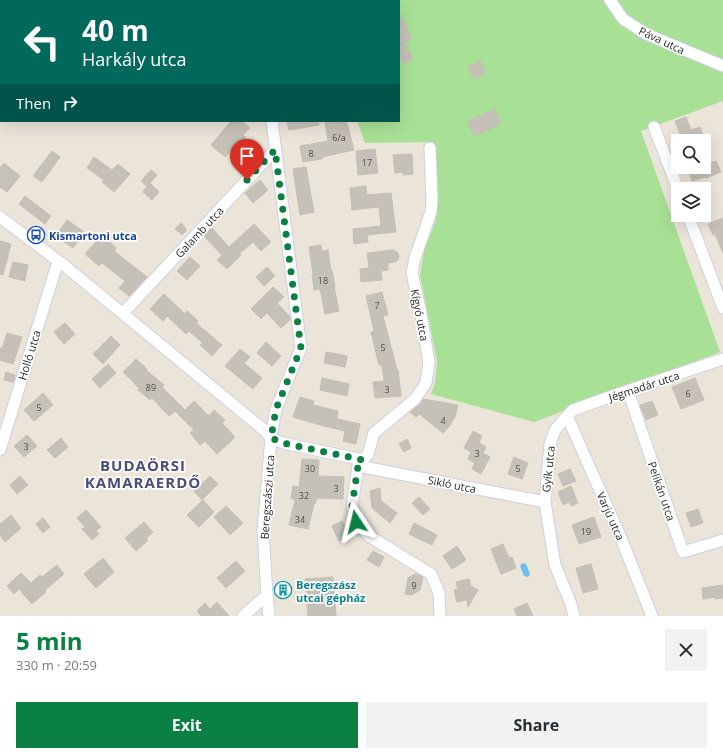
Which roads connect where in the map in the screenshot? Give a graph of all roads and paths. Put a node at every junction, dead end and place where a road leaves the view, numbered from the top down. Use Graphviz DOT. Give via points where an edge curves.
graph roads {
  1 [pos="610,0"];
  2 [pos="723,66"];
  3 [pos="272,122"];
  4 [pos="654,127"];
  5 [pos="430,148"];
  6 [pos="275,150"];
  7 [pos="675,182"];
  8 [pos="0,216"];
  9 [pos="691,222"];
  10 [pos="58,260"];
  11 [pos="723,308"];
  12 [pos="123,314"];
  13 [pos="723,359"];
  14 [pos="628,391"];
  15 [pos="567,416"];
  16 [pos="271,438"];
  17 [pos="0,450"];
  18 [pos="360,463"];
  19 [pos="545,502"];
  20 [pos="723,540"];
  21 [pos="267,594"];
  22 [pos="243,616"];
  23 [pos="269,616"];
  24 [pos="440,616"];
  25 [pos="574,616"];
  26 [pos="652,616"];
  1 -- 2 [label="street, Páva utca" via="623,19 646,34"];
  3 -- 6 [label="street, Beregszászi utca"];
  4 -- 7 [label="street"];
  5 -- 18 [label="street, Kígyó utca" via="431,212 412,273 430,362 426,383 415,399 374,433 368,454"];
  6 -- 12 [label="street, Galamb utca"];
  6 -- 16 [label="street, Beregszászi utca" via="301,348 276,409"];
  8 -- 10 [label="street"];
  9 -- 11 [label="street"];
  10 -- 12 [label="street"];
  10 -- 17 [label="street, Holló utca"];
  12 -- 16 [label="street"];
  13 -- 14 [label="street, Jégmadár utca"];
  14 -- 15 [label="street, Jégmadár utca" via="573,410"];
  14 -- 20 [label="street, Pelikán utca" via="682,552"];
  15 -- 19 [label="street, Gyík utca" via="555,430 550,444"];
  15 -- 26 [label="street, Varjú utca"];
  16 -- 18 [label="street, Sikló utca"];
  16 -- 21 [label="street, Beregszászi utca" via="263,531"];
  18 -- 19 [label="street, Sikló utca"];
  18 -- 24 [label="street, Kígyó utca" via="352,506 356,522 369,536 431,574 438,593"];
  19 -- 25 [label="street, Gyík utca" via="555,565"];
  21 -- 22 [label="street"];
  21 -- 23 [label="street, Beregszászi utca"];
}
